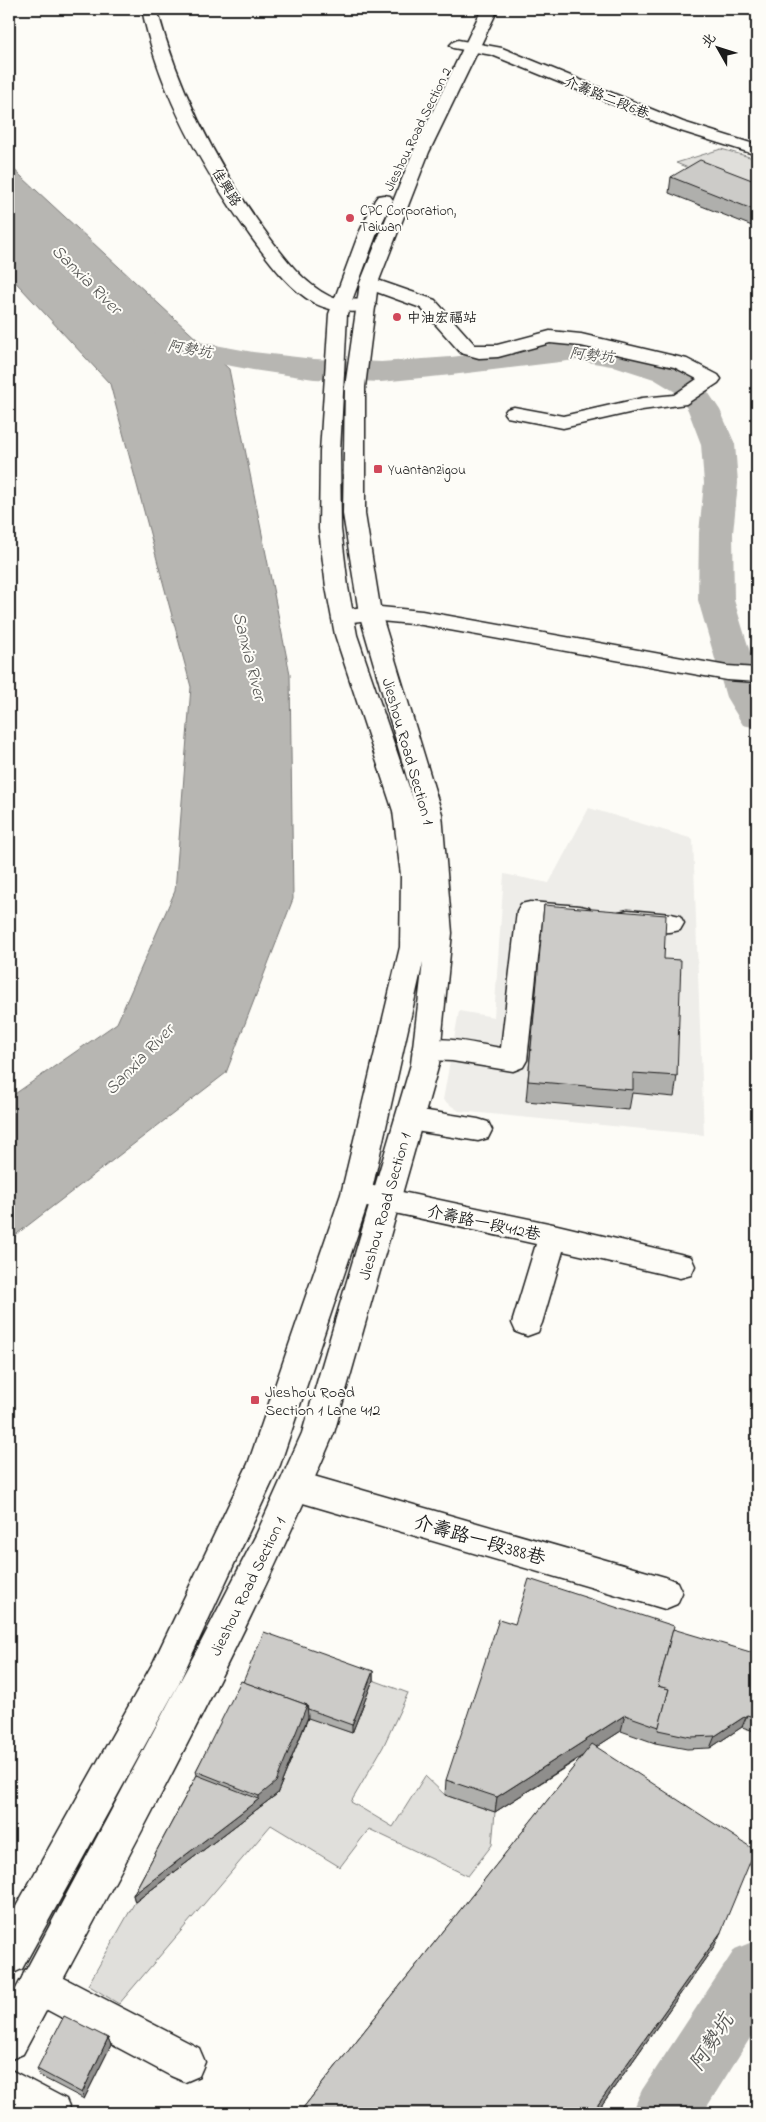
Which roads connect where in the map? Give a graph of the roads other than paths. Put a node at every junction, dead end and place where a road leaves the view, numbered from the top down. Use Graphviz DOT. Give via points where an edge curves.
graph roads {
  1 [pos="149,9"];
  2 [pos="474,9"];
  3 [pos="490,9"];
  4 [pos="465,46"];
  5 [pos="757,150"];
  6 [pos="369,283"];
  7 [pos="368,305"];
  8 [pos="340,306"];
  9 [pos="344,386"];
  10 [pos="514,413"];
  11 [pos="357,615"];
  12 [pos="756,676"];
  13 [pos="671,923"];
  14 [pos="426,1050"];
  15 [pos="409,1119"];
  16 [pos="478,1130"];
  17 [pos="356,1194"];
  18 [pos="386,1202"];
  19 [pos="553,1236"];
  20 [pos="680,1266"];
  21 [pos="527,1323"];
  22 [pos="296,1486"];
  23 [pos="665,1593"];
  24 [pos="9,1956"];
  25 [pos="39,1984"];
  26 [pos="9,2040"];
  27 [pos="185,2062"];
  28 [pos="9,2089"];
  29 [pos="52,2113"];
  1 -- 8 [label="main road, 佳興路" via="156,42 175,90 230,195 292,277 317,297"];
  2 -- 4 [label="main road, Jieshou Road Section 2"];
  3 -- 4 [label="main road, Jieshou Road Section 2"];
  4 -- 5 [label="main road, 介壽路二段6巷" via="496,51 677,125"];
  4 -- 6 [label="main road, Jieshou Road Section 2"];
  4 -- 8 [label="main road, Jieshou Road Section 2" via="368,233"];
  6 -- 7 [label="main road, Jieshou Road Section 2"];
  6 -- 10 [label="main road" via="428,304 468,349 498,351 550,337 581,340 680,363 711,379 679,400 642,404 563,422"];
  7 -- 8 [label="main road, 佳興路"];
  7 -- 9 [label="main road, Jieshou Road Section 1" via="361,346"];
  8 -- 9 [label="main road, Jieshou Road Section 1" via="336,340"];
  9 -- 11 [label="main road, Jieshou Road Section 1" via="354,514"];
  11 -- 12 [label="main road" via="422,618"];
  11 -- 14 [label="main road, Jieshou Road Section 1" via="430,814 439,933"];
  11 -- 17 [label="main road, Jieshou Road Section 1" via="346,635 405,811 414,875 413,947"];
  13 -- 14 [label="main road" via="530,911 513,1060"];
  14 -- 15 [label="main road, Jieshou Road Section 1"];
  15 -- 16 [label="main road"];
  15 -- 18 [label="main road, Jieshou Road Section 1"];
  17 -- 18 [label="main road, 介壽路一段412巷"];
  17 -- 24 [label="main road, Jieshou Road Section 1" via="264,1465 166,1673"];
  18 -- 19 [label="main road, 介壽路一段412巷"];
  18 -- 22 [label="main road, Jieshou Road Section 1" via="318,1432"];
  19 -- 20 [label="main road"];
  19 -- 21 [label="main road, 介壽路一段412巷"];
  22 -- 23 [label="main road, 介壽路一段388巷"];
  22 -- 25 [label="main road, Jieshou Road Section 1" via="226,1630"];
  25 -- 26 [label="main road, Jieshou Road Section 1"];
  25 -- 27 [label="main road"];
  28 -- 29 [label="main road"];
}
